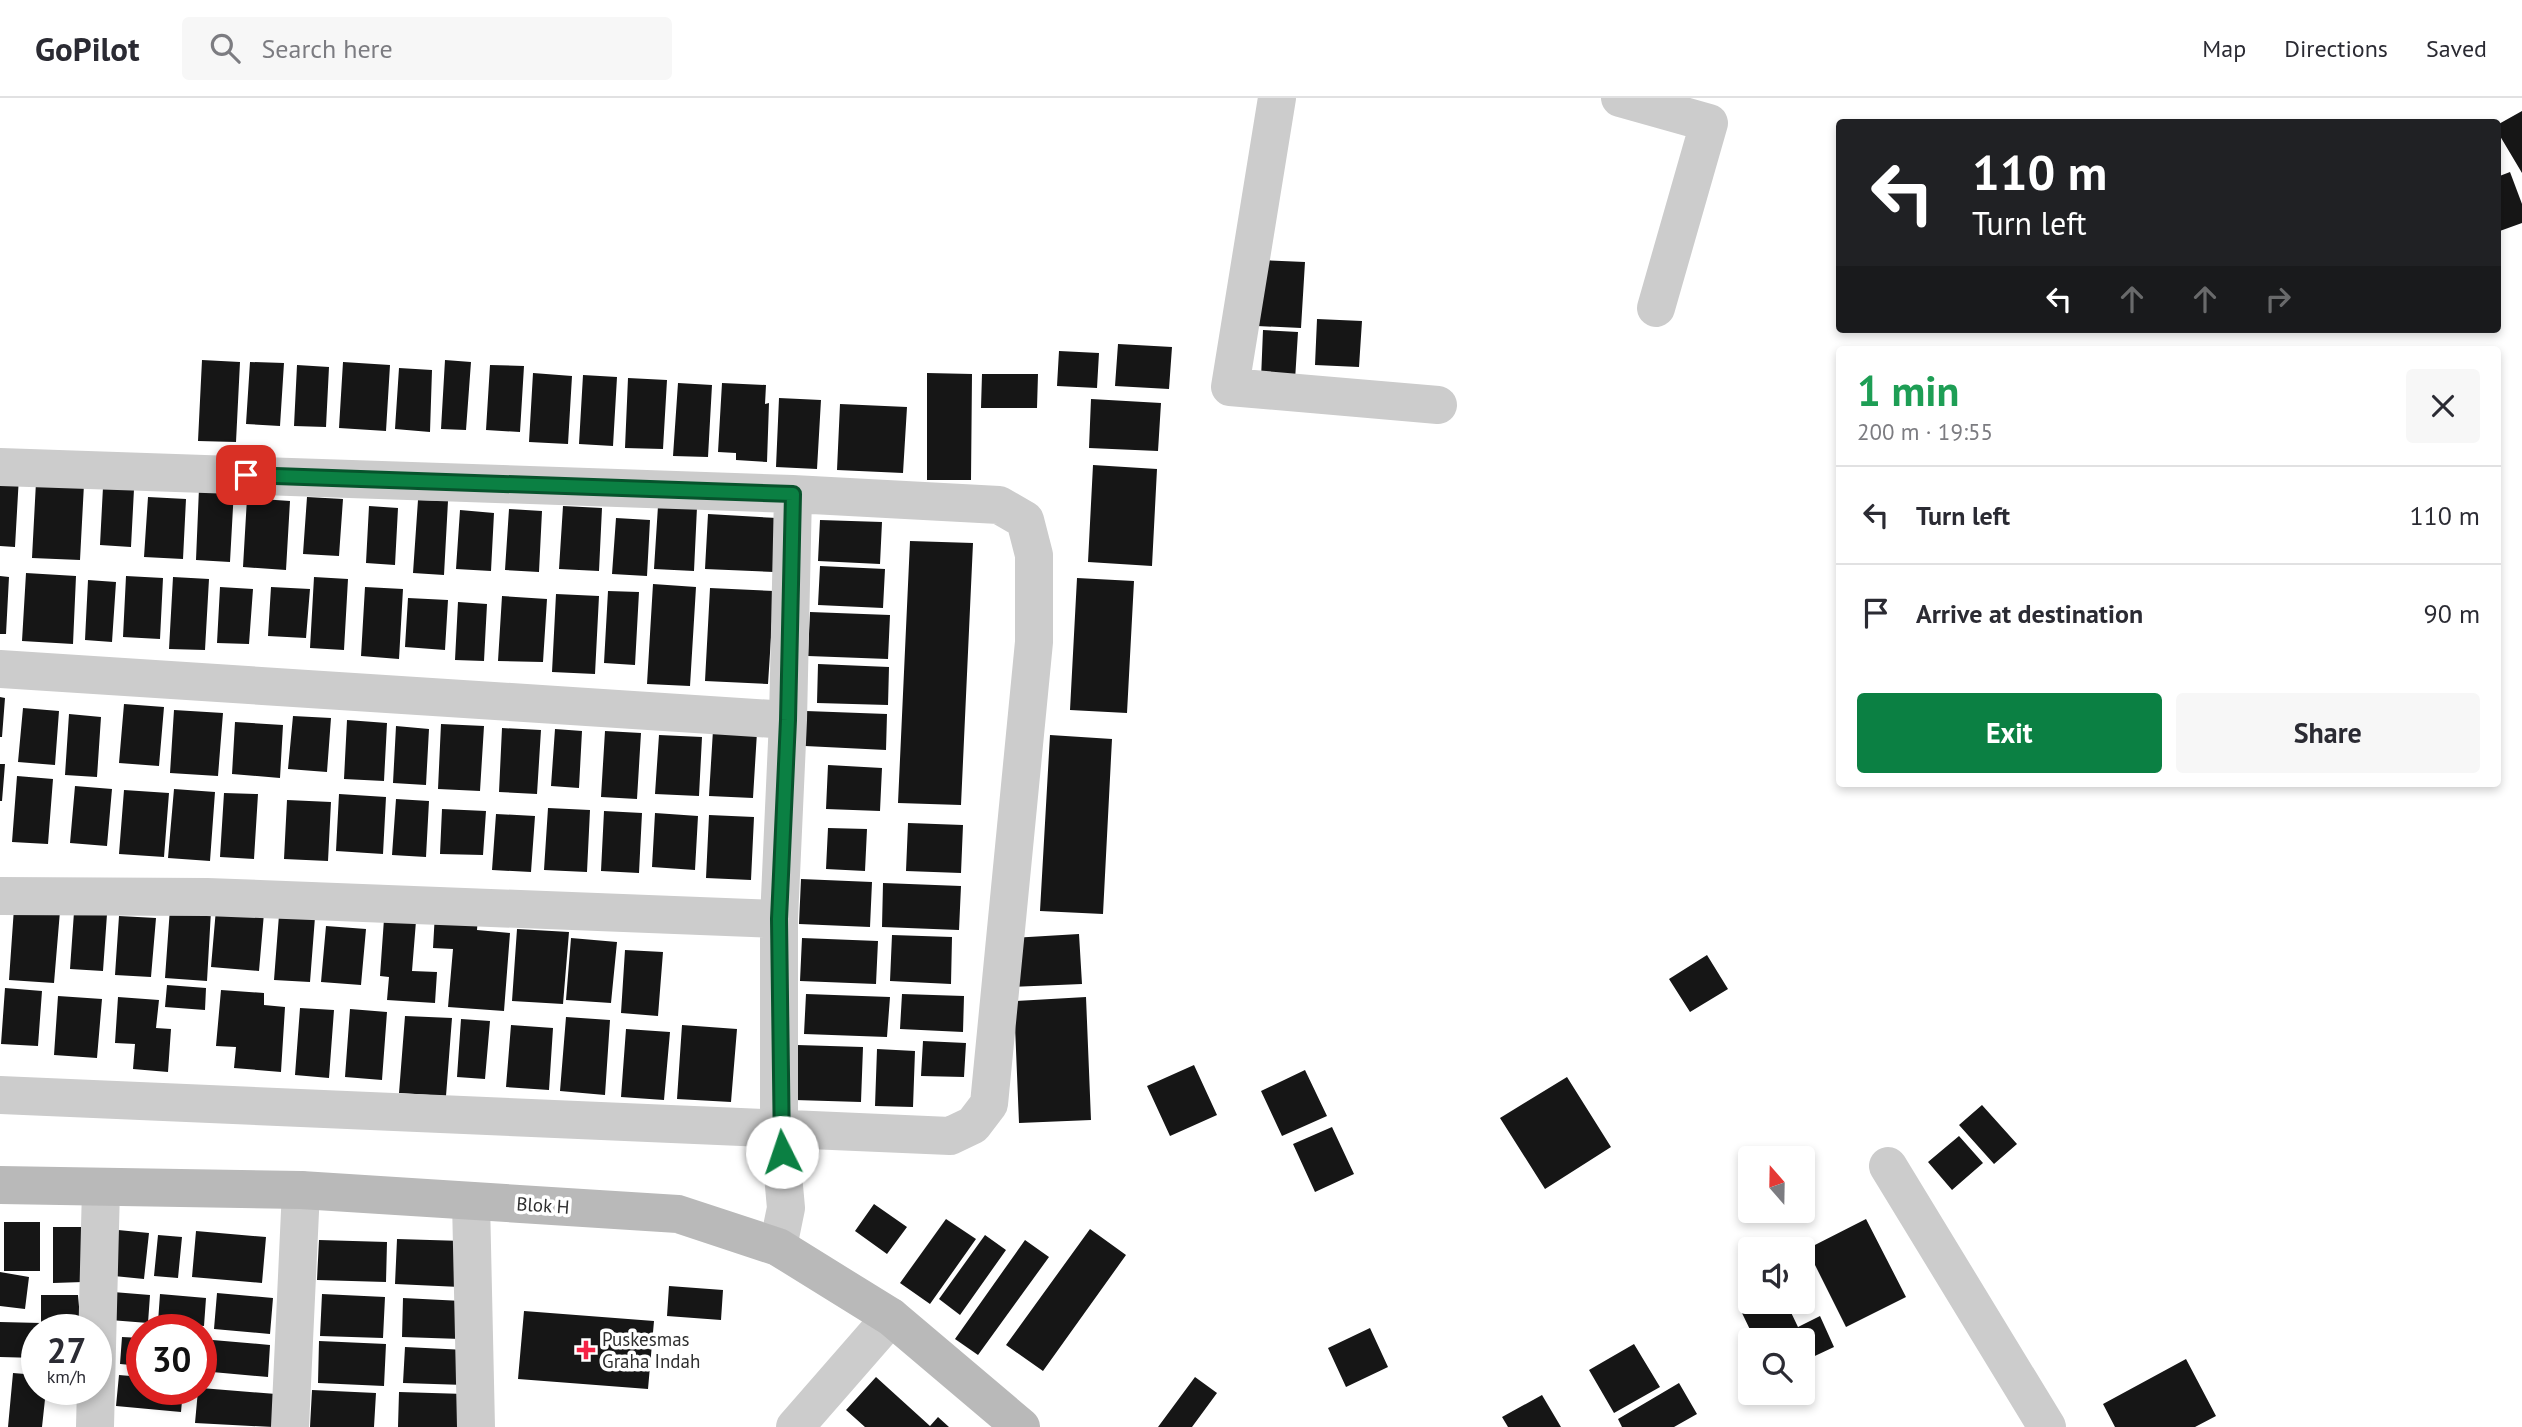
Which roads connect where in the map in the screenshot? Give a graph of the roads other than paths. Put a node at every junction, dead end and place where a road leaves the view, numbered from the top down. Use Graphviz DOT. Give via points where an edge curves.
graph roads {
  1 [pos="1277,98"];
  2 [pos="1620,98"];
  3 [pos="1656,309"];
  4 [pos="1438,405"];
  5 [pos="0,467"];
  6 [pos="793,494"];
  7 [pos="0,669"];
  8 [pos="788,720"];
  9 [pos="0,896"];
  10 [pos="779,919"];
  11 [pos="0,1095"];
  12 [pos="779,1131"];
  13 [pos="1888,1166"];
  14 [pos="0,1185"];
  15 [pos="101,1188"];
  16 [pos="301,1190"];
  17 [pos="471,1201"];
  18 [pos="778,1247"];
  19 [pos="891,1317"];
  20 [pos="96,1427"];
  21 [pos="290,1427"];
  22 [pos="476,1427"];
  23 [pos="795,1427"];
  24 [pos="1021,1427"];
  25 [pos="2046,1427"];
  1 -- 4 [label="street" via="1230,387"];
  2 -- 3 [label="street" via="1709,123"];
  5 -- 6 [label="street"];
  6 -- 8 [label="street"];
  6 -- 12 [label="street" via="999,505 1025,520 1034,555 1034,642 989,1104 973,1125 950,1136"];
  7 -- 8 [label="street"];
  8 -- 10 [label="street"];
  9 -- 10 [label="street" via="207,897"];
  10 -- 12 [label="street"];
  11 -- 12 [label="street"];
  12 -- 18 [label="street" via="786,1208"];
  13 -- 25 [label="street"];
  14 -- 15 [label="street, Blok H"];
  15 -- 16 [label="street, Blok H"];
  15 -- 20 [label="street"];
  16 -- 17 [label="street, Blok H"];
  16 -- 21 [label="street"];
  17 -- 18 [label="street, Blok H" via="678,1214"];
  17 -- 22 [label="street"];
  18 -- 19 [label="street, Blok H"];
  19 -- 23 [label="street"];
  19 -- 24 [label="street, Blok H"];
}
